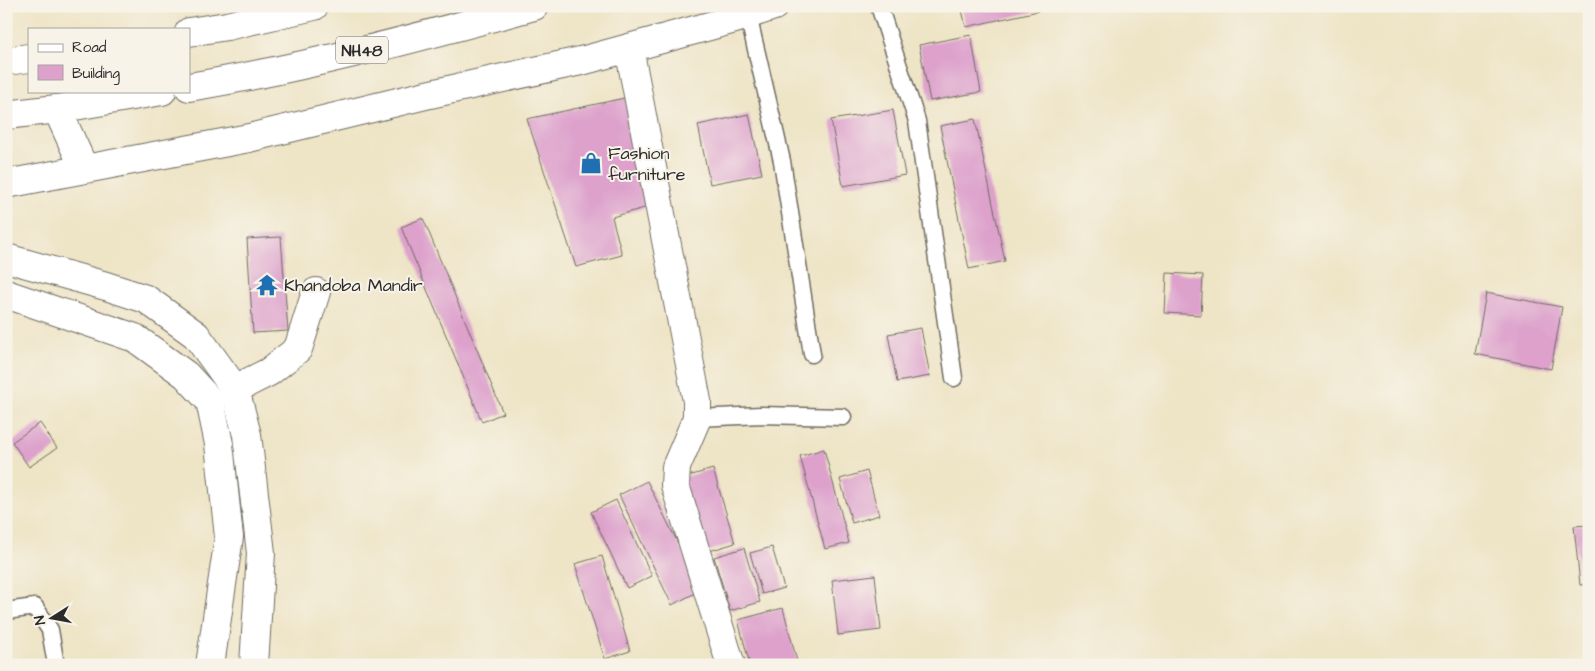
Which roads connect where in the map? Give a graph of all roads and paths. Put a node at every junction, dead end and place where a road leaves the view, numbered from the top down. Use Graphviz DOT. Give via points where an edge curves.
graph roads {
  1 [pos="314,6"];
  2 [pos="534,6"];
  3 [pos="774,6"];
  4 [pos="879,6"];
  5 [pos="748,14"];
  6 [pos="190,32"];
  7 [pos="629,48"];
  8 [pos="28,58"];
  9 [pos="6,61"];
  10 [pos="190,87"];
  11 [pos="156,92"];
  12 [pos="57,109"];
  13 [pos="6,115"];
  14 [pos="84,168"];
  15 [pos="6,184"];
  16 [pos="6,258"];
  17 [pos="316,292"];
  18 [pos="6,294"];
  19 [pos="812,354"];
  20 [pos="954,378"];
  21 [pos="235,388"];
  22 [pos="843,416"];
  23 [pos="697,418"];
  24 [pos="6,611"];
  25 [pos="56,665"];
  26 [pos="210,665"];
  27 [pos="254,665"];
  28 [pos="731,665"];
  1 -- 6 [label="main road"];
  2 -- 10 [label="main road, NH48" via="413,38"];
  3 -- 5 [label="main road"];
  4 -- 20 [label="lane" via="917,121"];
  5 -- 7 [label="main road"];
  5 -- 19 [label="lane" via="782,161"];
  7 -- 14 [label="main road" via="249,138"];
  7 -- 23 [label="main road" via="697,401"];
  8 -- 9 [label="main road"];
  11 -- 12 [label="main road"];
  12 -- 13 [label="main road"];
  12 -- 14 [label="main road"];
  14 -- 15 [label="main road"];
  16 -- 21 [label="main road" via="146,299 196,335"];
  17 -- 21 [label="main road" via="298,349 269,372"];
  18 -- 26 [label="main road" via="135,338 186,375 210,401 219,444 229,537"];
  21 -- 27 [label="main road" via="247,435 262,554"];
  22 -- 23 [label="lane"];
  23 -- 28 [label="main road" via="676,467 675,485"];
  24 -- 25 [label="lane" via="35,607 50,630"];
}
